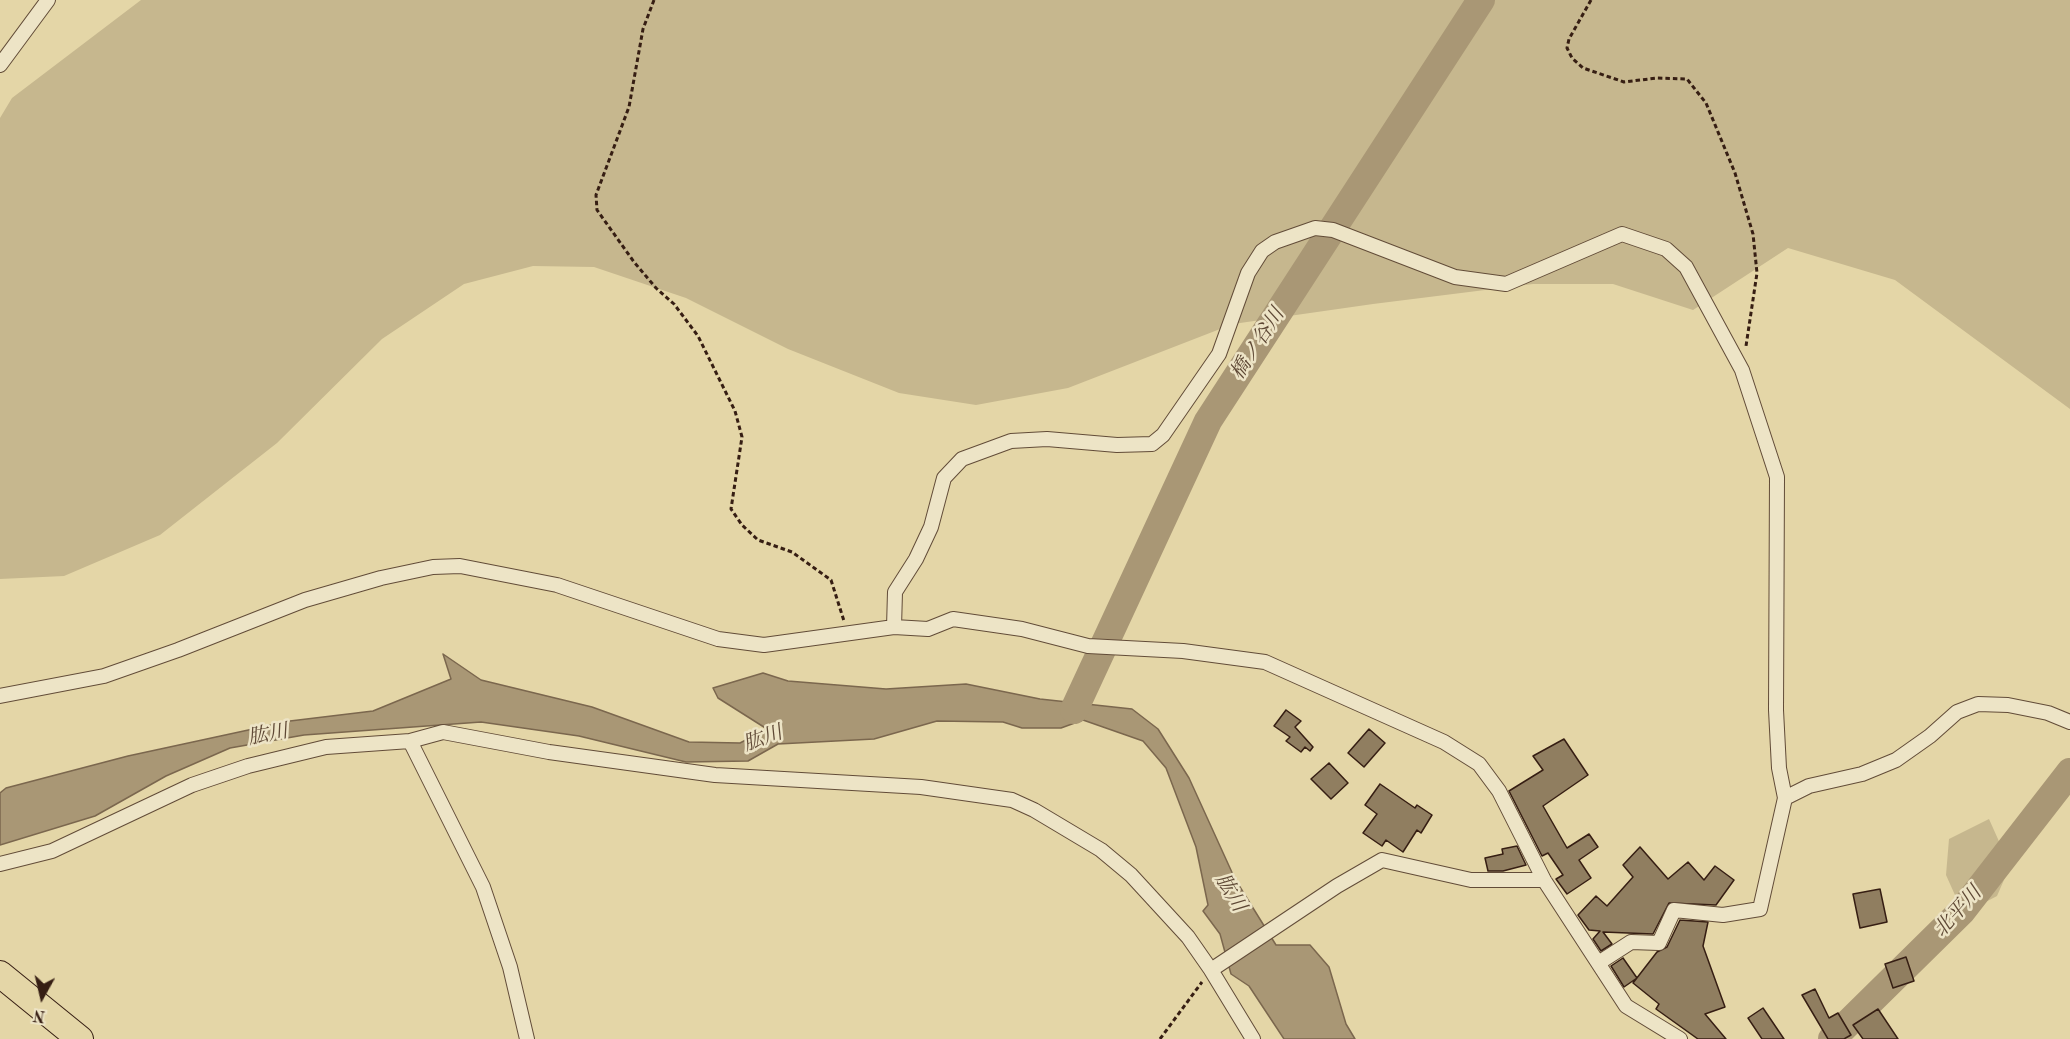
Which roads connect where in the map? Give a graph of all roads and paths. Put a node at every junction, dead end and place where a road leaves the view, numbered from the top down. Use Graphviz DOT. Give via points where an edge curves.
graph roads {
  1 [pos="48,0"];
  2 [pos="654,0"];
  3 [pos="1591,0"];
  4 [pos="0,65"];
  5 [pos="1743,370"];
  6 [pos="894,627"];
  7 [pos="848,634"];
  8 [pos="0,696"];
  9 [pos="2070,722"];
  10 [pos="410,741"];
  11 [pos="1785,798"];
  12 [pos="0,864"];
  13 [pos="1544,880"];
  14 [pos="1600,963"];
  15 [pos="1216,966"];
  16 [pos="0,974"];
  17 [pos="80,1039"];
  18 [pos="527,1039"];
  19 [pos="1161,1039"];
  20 [pos="1253,1039"];
  21 [pos="1680,1039"];
  1 -- 4 [label="street"];
  2 -- 7 [label="path" via="643,29 629,107 596,195 597,210 634,262 698,336 735,411 742,438 731,509 758,540 792,552 831,580"];
  3 -- 5 [label="path" via="1569,39 1572,58 1583,68 1624,82 1687,79 1706,103 1731,163 1753,234 1757,273"];
  5 -- 6 [label="street" via="1686,267 1666,249 1641,239 1622,234 1506,284 1455,277 1376,244 1315,228 1275,242 1262,251 1248,273 1219,354 1152,444 1011,441 962,459 944,478 931,527 895,592"];
  5 -- 11 [label="street" via="1777,477 1776,710"];
  6 -- 7 [label="street"];
  6 -- 13 [label="street" via="928,629 953,619 1022,629 1088,646 1195,653 1265,662 1286,670 1444,742 1479,764 1498,791"];
  7 -- 8 [label="street" via="764,645 718,639 557,585 460,567 433,567 304,600 104,676"];
  9 -- 11 [label="street" via="2008,705 1978,704 1957,712 1896,760 1862,774 1809,786"];
  10 -- 12 [label="street" via="326,747 248,766 192,785 52,851"];
  10 -- 15 [label="street" via="443,732 549,752 715,775 921,787 1011,800 1101,850 1131,875"];
  10 -- 18 [label="street" via="483,887 510,967"];
  11 -- 14 [label="street" via="1760,909 1723,915 1674,910 1659,943 1631,942"];
  13 -- 14 [label="street"];
  13 -- 15 [label="street" via="1471,880 1382,860"];
  14 -- 21 [label="street" via="1626,1006"];
  15 -- 19 [label="path"];
  15 -- 20 [label="street"];
  16 -- 17 [label="highway"];
}
